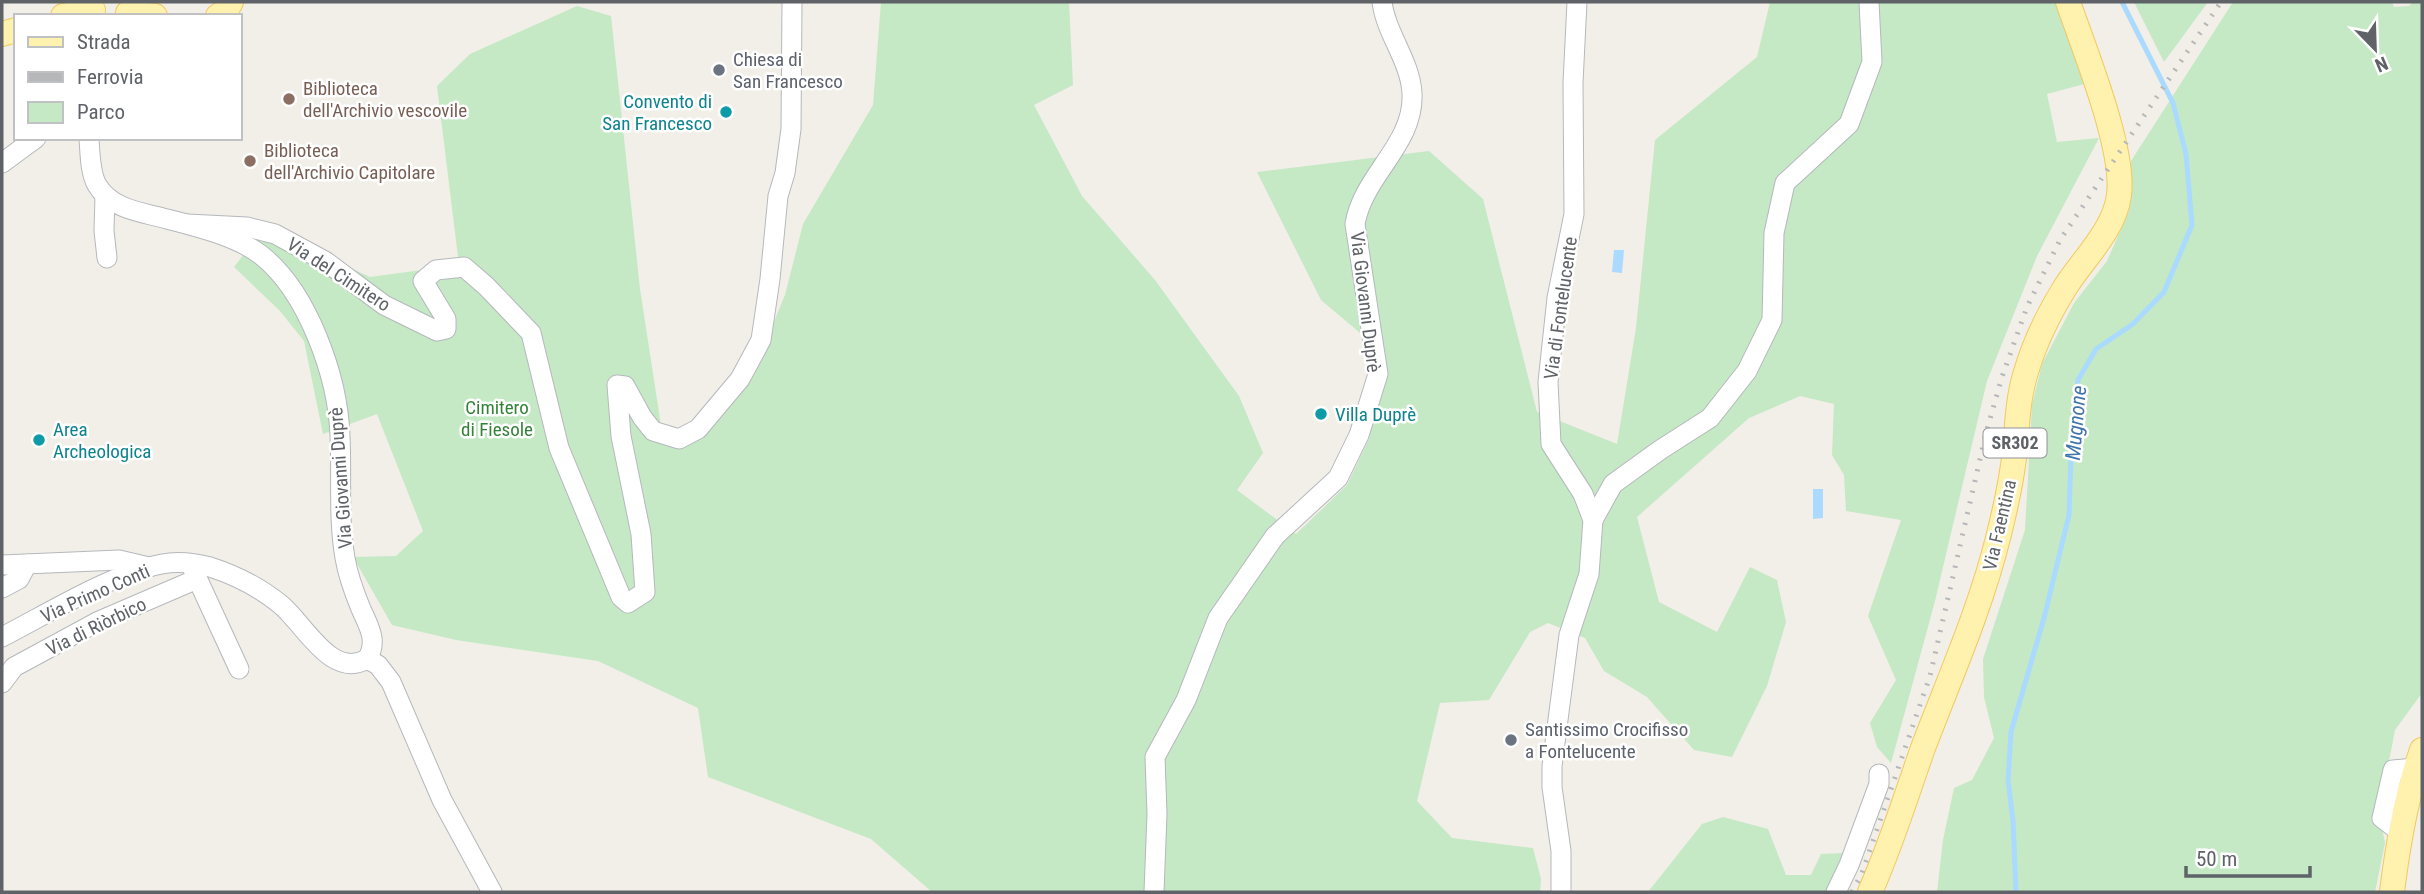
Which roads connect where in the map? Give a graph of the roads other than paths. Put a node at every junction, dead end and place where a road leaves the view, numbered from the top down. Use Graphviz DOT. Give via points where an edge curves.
graph roads {
  1 [pos="792,2"];
  2 [pos="1382,2"];
  3 [pos="1577,2"];
  4 [pos="1869,2"];
  5 [pos="2068,2"];
  6 [pos="94,9"];
  7 [pos="129,10"];
  8 [pos="72,14"];
  9 [pos="146,14"];
  10 [pos="33,140"];
  11 [pos="89,140"];
  12 [pos="2,163"];
  13 [pos="105,196"];
  14 [pos="187,224"];
  15 [pos="107,258"];
  16 [pos="1593,520"];
  17 [pos="27,564"];
  18 [pos="2,565"];
  19 [pos="149,567"];
  20 [pos="194,571"];
  21 [pos="2,588"];
  22 [pos="2,638"];
  23 [pos="367,659"];
  24 [pos="239,669"];
  25 [pos="2,683"];
  26 [pos="2419,759"];
  27 [pos="1879,774"];
  28 [pos="2415,794"];
  29 [pos="2400,832"];
  30 [pos="492,892"];
  31 [pos="1154,892"];
  32 [pos="1561,892"];
  33 [pos="1836,892"];
  34 [pos="1870,892"];
  35 [pos="2392,892"];
  1 -- 14 [label="street, Via del Cimitero" via="791,129 761,340 740,379 698,429 679,439 653,431 625,386 617,385 621,436 641,534 645,592 628,603 621,597 559,448 531,333 464,267 436,270 423,281 446,319 446,329 437,331 384,305 326,261 275,234 247,227"];
  2 -- 31 [label="street, Via Giovanni Duprè" via="1411,79 1412,102 1406,131 1368,189 1355,224 1378,374 1359,435 1338,478 1275,536 1218,618 1185,700 1155,757"];
  3 -- 16 [label="street, Via di Fontelucente" via="1574,214 1557,298 1548,383 1551,444 1583,494"];
  4 -- 16 [label="street" via="1872,62 1849,124 1785,183 1774,233 1772,320 1747,371 1710,418 1613,484"];
  5 -- 34 [label="main road, Via Faentina / SR302" via="2112,136 2119,196 2105,230 2055,304 2036,343 2025,375 2008,497 1986,582"];
  6 -- 8 [label="main road"];
  7 -- 9 [label="main road"];
  10 -- 12 [label="street"];
  11 -- 13 [label="street" via="94,178"];
  13 -- 14 [label="street, Via Giovanni Duprè" via="122,206"];
  13 -- 15 [label="street"];
  14 -- 23 [label="street, Via Giovanni Duprè" via="260,255 286,282 312,324 339,418 342,536 350,580 372,638"];
  16 -- 32 [label="street, Via di Fontelucente" via="1589,574 1569,635 1552,766"];
  17 -- 18 [label="street"];
  17 -- 19 [label="street" via="118,561"];
  17 -- 21 [label="street" via="19,579"];
  19 -- 20 [label="street, Via Primo Conti" via="169,563"];
  19 -- 22 [label="street, Via Primo Conti"];
  20 -- 23 [label="street, Via Primo Conti" via="229,574 262,590 330,656 346,664"];
  20 -- 24 [label="street"];
  20 -- 25 [label="street, Via di Riòrbico" via="14,667"];
  23 -- 30 [label="street" via="391,682 442,800"];
  26 -- 28 [label="main road"];
  26 -- 29 [label="street" via="2393,769 2382,818"];
  27 -- 33 [label="street"];
  28 -- 29 [label="main road"];
  29 -- 35 [label="main road"];
}
